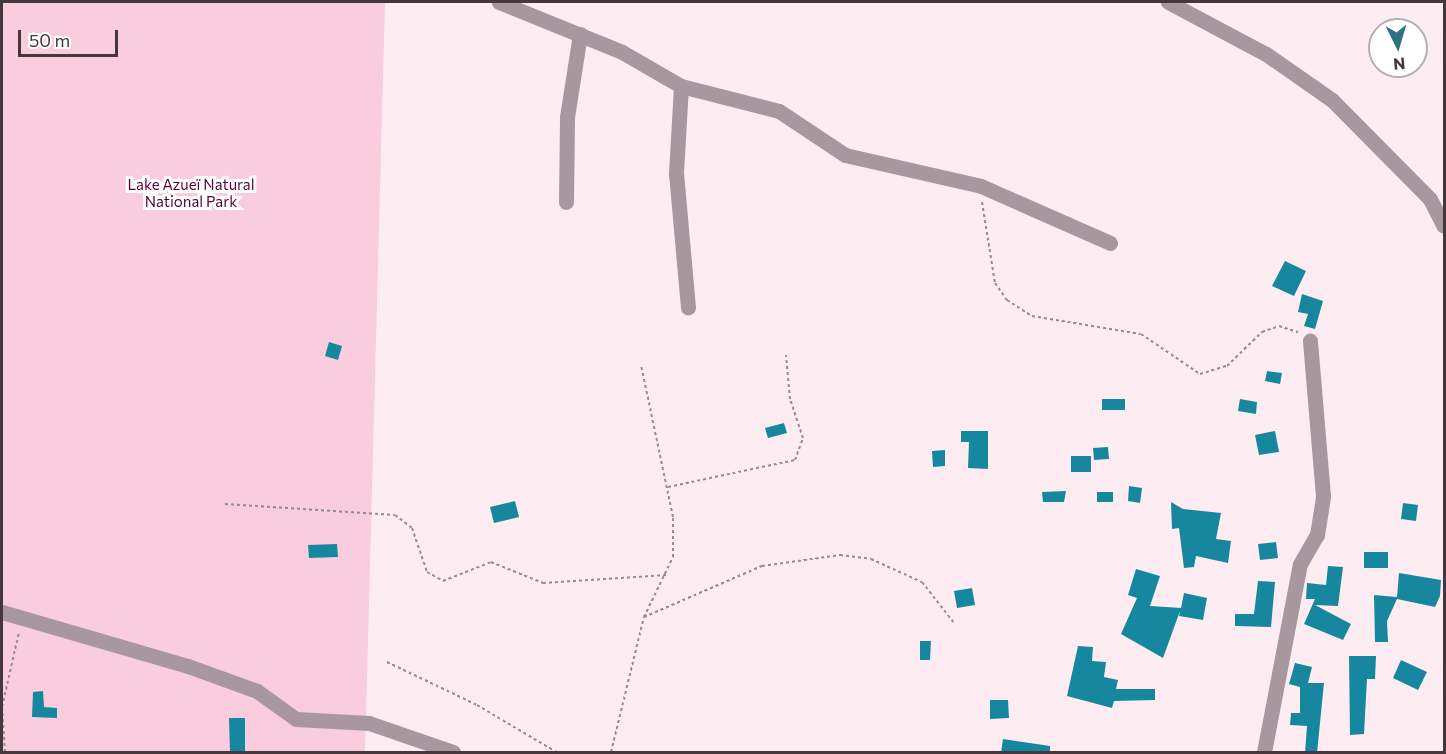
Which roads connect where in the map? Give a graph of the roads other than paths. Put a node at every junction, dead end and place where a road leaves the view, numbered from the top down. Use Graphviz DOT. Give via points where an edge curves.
graph roads {
  1 [pos="499,2"];
  2 [pos="1168,2"];
  3 [pos="580,34"];
  4 [pos="681,86"];
  5 [pos="566,202"];
  6 [pos="1444,226"];
  7 [pos="1110,243"];
  8 [pos="688,307"];
  9 [pos="1310,341"];
  10 [pos="2,612"];
  11 [pos="453,753"];
  12 [pos="1264,753"];
  1 -- 3 [label="street"];
  2 -- 6 [label="street" via="1266,54 1332,100 1430,199"];
  3 -- 4 [label="street"];
  3 -- 5 [label="street" via="567,117"];
  4 -- 7 [label="street" via="779,111 866,163 981,186"];
  4 -- 8 [label="street" via="676,173"];
  9 -- 12 [label="street" via="1323,496 1317,535 1300,564"];
  10 -- 11 [label="street" via="188,666 257,691 296,719 369,723"];
}
